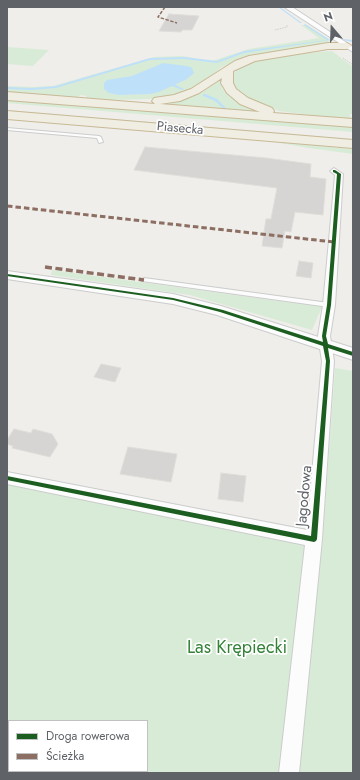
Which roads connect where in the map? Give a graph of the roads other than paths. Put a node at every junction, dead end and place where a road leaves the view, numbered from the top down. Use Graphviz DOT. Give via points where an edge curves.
graph roads {
  1 [pos="287,7"];
  2 [pos="351,47"];
  3 [pos="228,70"];
  4 [pos="7,96"];
  5 [pos="85,102"];
  6 [pos="7,107"];
  7 [pos="7,115"];
  8 [pos="314,120"];
  9 [pos="353,123"];
  10 [pos="7,129"];
  11 [pos="353,136"];
  12 [pos="101,142"];
  13 [pos="351,150"];
  14 [pos="334,171"];
  15 [pos="7,275"];
  16 [pos="144,280"];
  17 [pos="329,305"];
  18 [pos="326,345"];
  19 [pos="353,354"];
  20 [pos="7,478"];
  21 [pos="314,539"];
  22 [pos="289,773"];
  1 -- 2 [label="street"];
  2 -- 3 [label="highway" via="259,56"];
  3 -- 5 [label="highway" via="203,87 176,98 138,104"];
  3 -- 8 [label="highway" via="228,87 244,101 264,110"];
  4 -- 5 [label="highway"];
  5 -- 8 [label="highway"];
  6 -- 11 [label="highway, Piasecka"];
  7 -- 13 [label="highway, Piasecka" via="139,126"];
  8 -- 9 [label="highway"];
  10 -- 12 [label="lane" via="99,137"];
  14 -- 17 [label="street, Jagodowa" via="339,174"];
  15 -- 18 [label="street" via="173,299 221,311"];
  16 -- 17 [label="lane"];
  17 -- 18 [label="street, Jagodowa" via="324,336"];
  18 -- 19 [label="street"];
  18 -- 21 [label="street, Jagodowa" via="328,361"];
  20 -- 21 [label="street, Jagodowa"];
  21 -- 22 [label="street, Jagodowa"];
}
